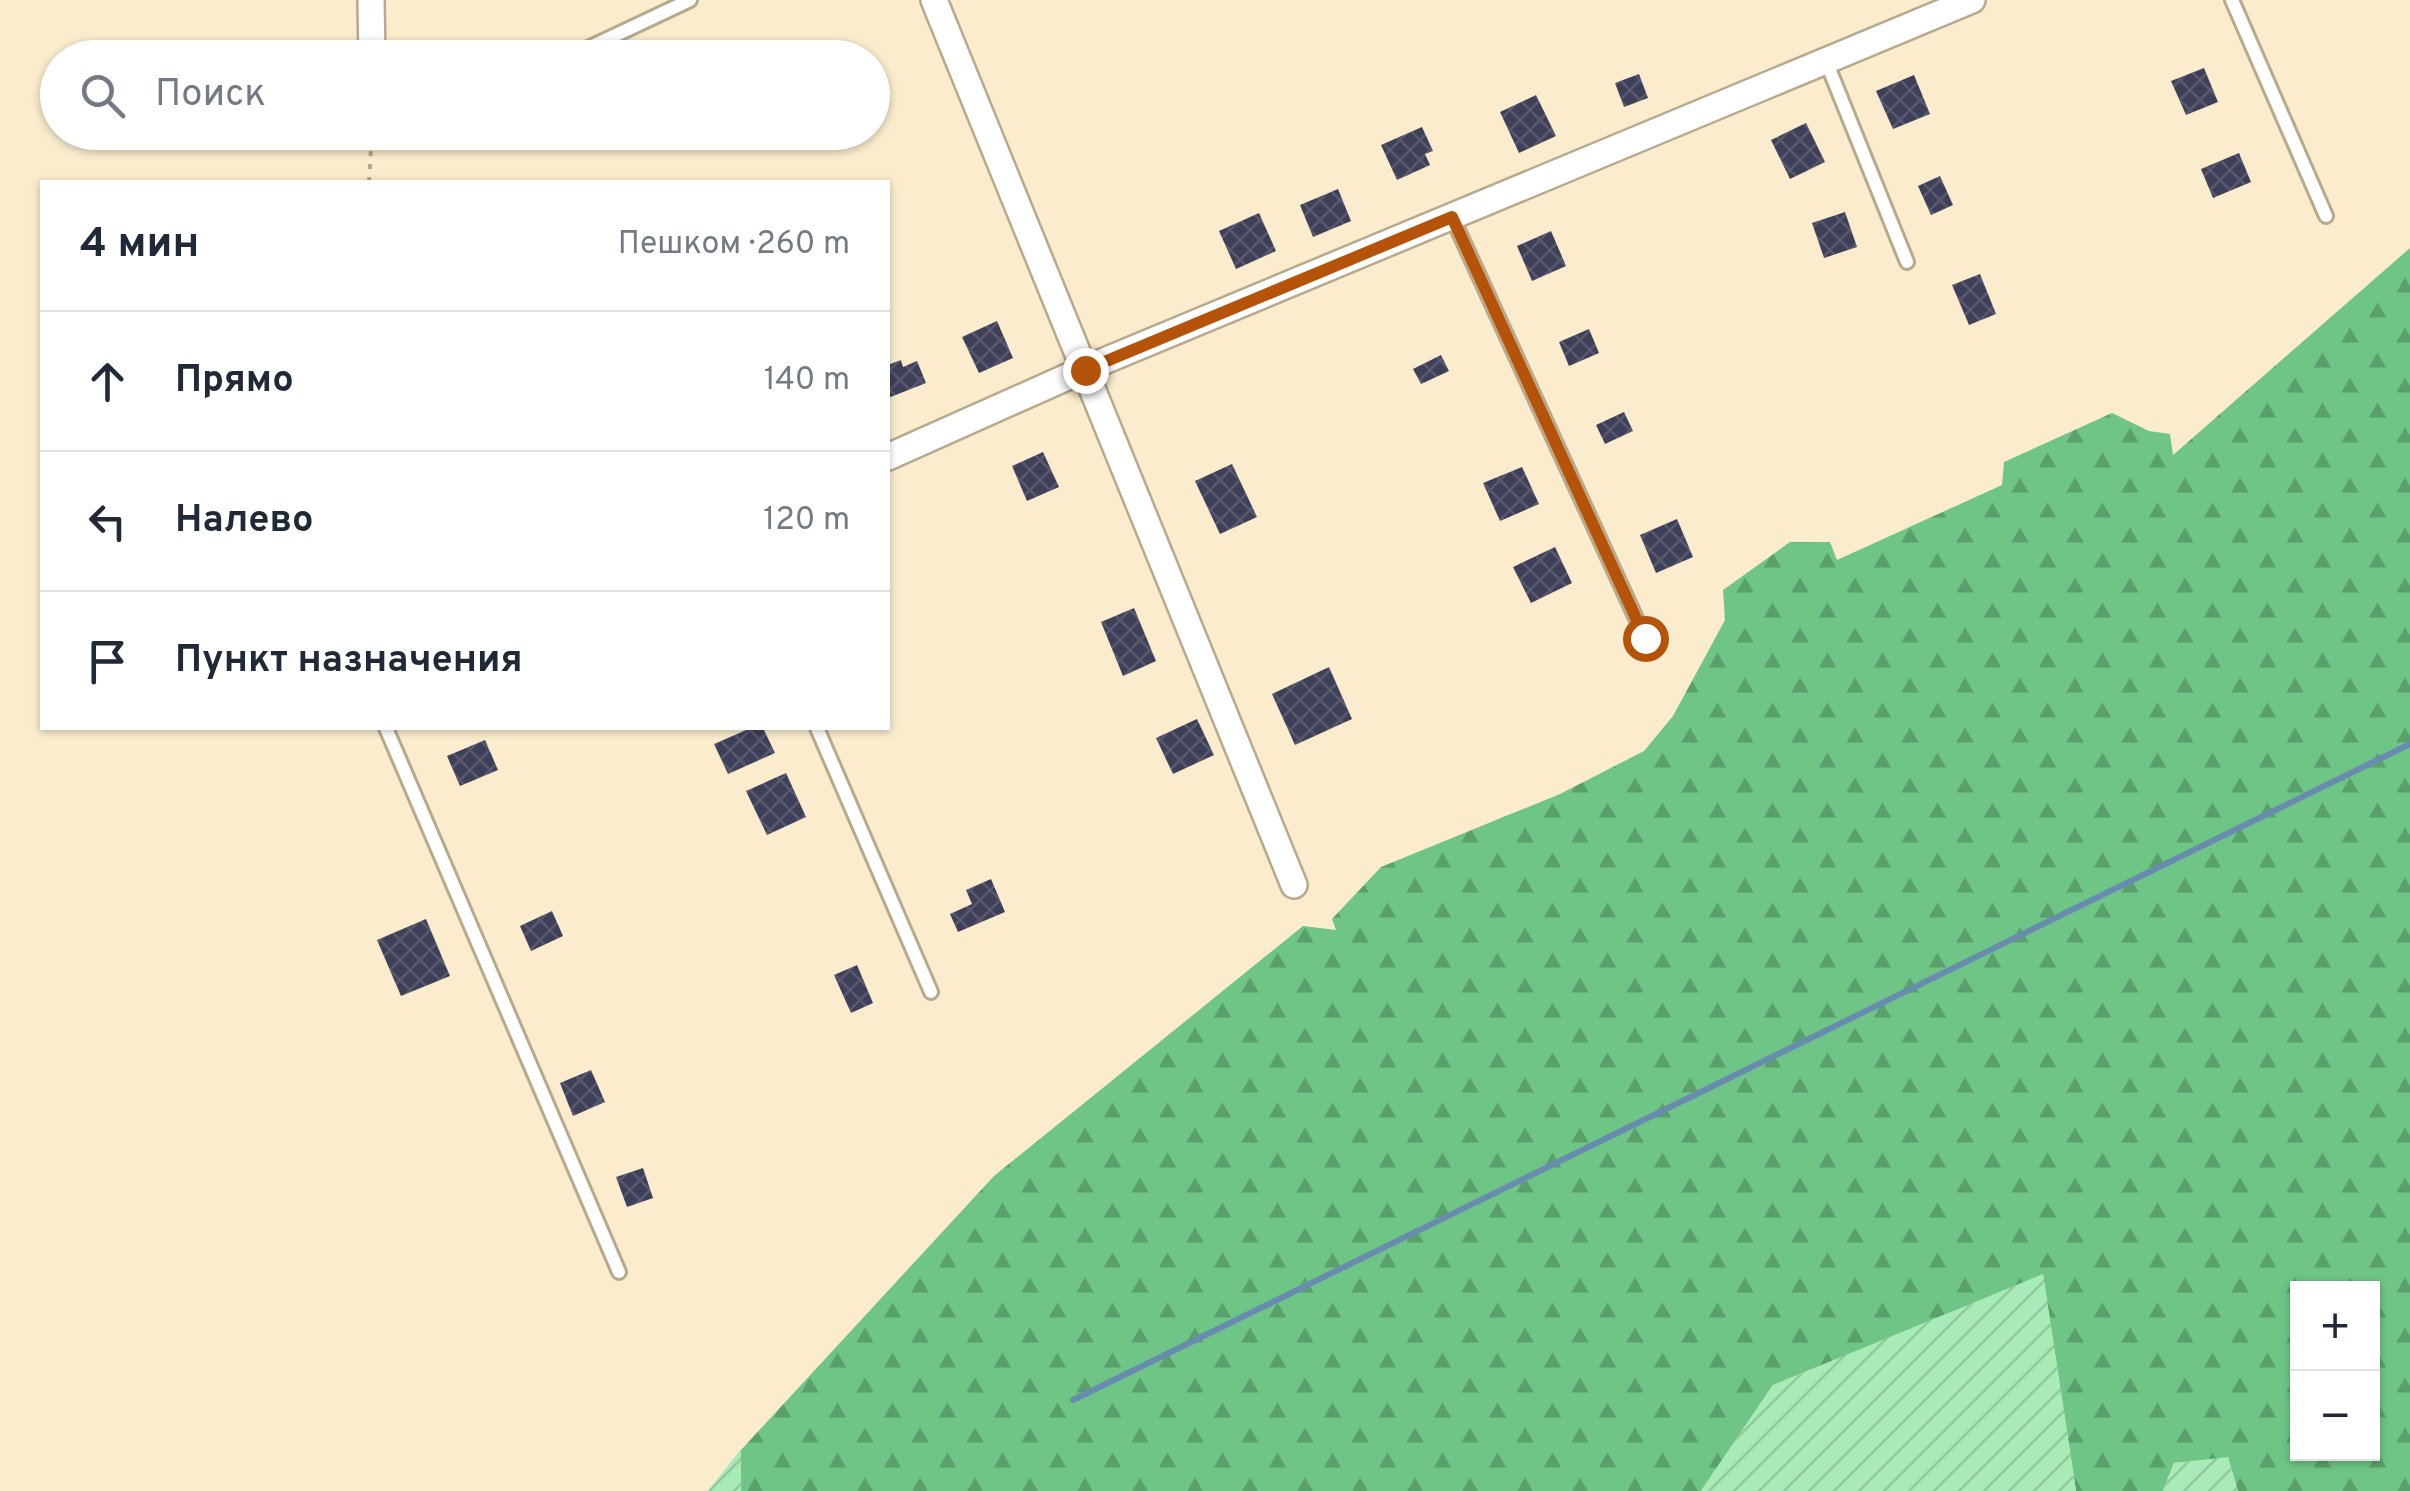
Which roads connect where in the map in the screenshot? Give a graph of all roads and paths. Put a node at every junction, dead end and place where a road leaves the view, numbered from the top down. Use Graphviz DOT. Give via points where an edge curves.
graph roads {
  1 [pos="371,0"];
  2 [pos="690,0"];
  3 [pos="934,0"];
  4 [pos="1972,0"];
  5 [pos="2232,0"];
  6 [pos="372,40"];
  7 [pos="605,40"];
  8 [pos="1826,61"];
  9 [pos="371,150"];
  10 [pos="368,180"];
  11 [pos="2326,216"];
  12 [pos="1452,217"];
  13 [pos="1907,262"];
  14 [pos="1085,370"];
  15 [pos="890,456"];
  16 [pos="1645,638"];
  17 [pos="387,730"];
  18 [pos="818,730"];
  19 [pos="1294,885"];
  20 [pos="931,992"];
  21 [pos="618,1272"];
  1 -- 6 [label="street"];
  2 -- 7 [label="lane"];
  3 -- 14 [label="street"];
  4 -- 8 [label="street"];
  5 -- 11 [label="lane"];
  8 -- 12 [label="street"];
  8 -- 13 [label="lane"];
  9 -- 10 [label="path"];
  12 -- 14 [label="street"];
  12 -- 16 [label="lane"];
  14 -- 15 [label="street"];
  14 -- 19 [label="street"];
  17 -- 21 [label="lane"];
  18 -- 20 [label="lane"];
}
